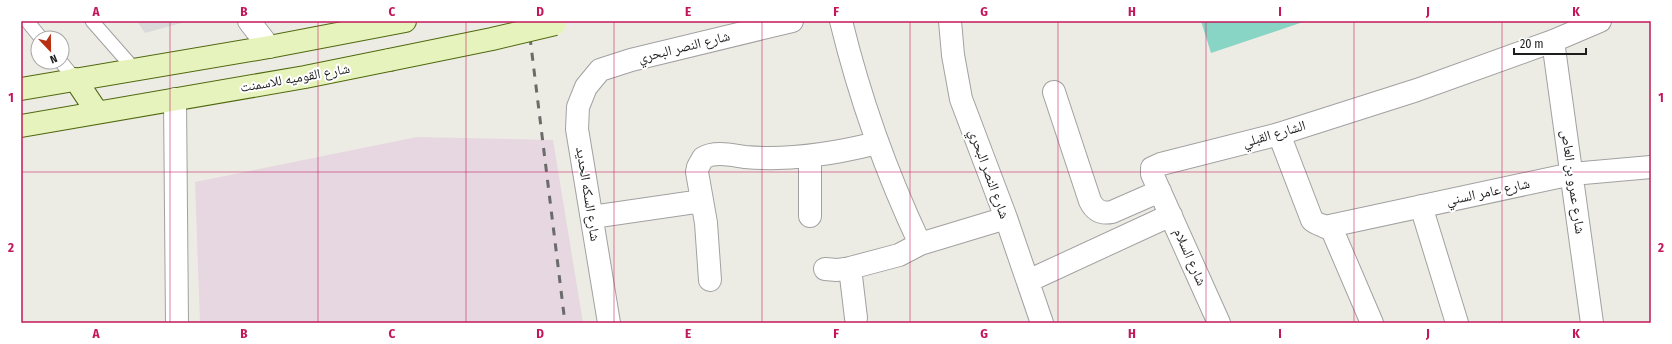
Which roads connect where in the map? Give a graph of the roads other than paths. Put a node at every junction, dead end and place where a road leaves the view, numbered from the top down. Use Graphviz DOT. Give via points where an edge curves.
graph roads {
  1 [pos="27,21"];
  2 [pos="92,21"];
  3 [pos="249,21"];
  4 [pos="405,21"];
  5 [pos="792,21"];
  6 [pos="841,21"];
  7 [pos="950,21"];
  8 [pos="1600,21"];
  9 [pos="561,23"];
  10 [pos="34,30"];
  11 [pos="1553,41"];
  12 [pos="269,47"];
  13 [pos="68,70"];
  14 [pos="135,70"];
  15 [pos="600,70"];
  16 [pos="75,79"];
  17 [pos="21,89"];
  18 [pos="1054,92"];
  19 [pos="175,99"];
  20 [pos="154,103"];
  21 [pos="98,112"];
  22 [pos="21,126"];
  23 [pos="1279,134"];
  24 [pos="877,143"];
  25 [pos="810,157"];
  26 [pos="1651,167"];
  27 [pos="1572,174"];
  28 [pos="1160,191"];
  29 [pos="702,201"];
  30 [pos="1422,206"];
  31 [pos="1171,215"];
  32 [pos="810,216"];
  33 [pos="592,218"];
  34 [pos="1006,218"];
  35 [pos="1325,227"];
  36 [pos="920,244"];
  37 [pos="850,268"];
  38 [pos="825,269"];
  39 [pos="710,280"];
  40 [pos="1028,281"];
  41 [pos="856,318"];
  42 [pos="1038,322"];
  43 [pos="177,323"];
  44 [pos="609,323"];
  45 [pos="1219,323"];
  46 [pos="1372,323"];
  47 [pos="1456,323"];
  48 [pos="1592,323"];
  1 -- 10 [label="lane"];
  2 -- 14 [label="lane"];
  3 -- 12 [label="street"];
  4 -- 12 [label="main road"];
  5 -- 15 [label="street, شارع النصر البحري" via="631,60"];
  6 -- 24 [label="street" via="862,100"];
  7 -- 34 [label="street, شارع النصر البحري" via="961,99"];
  8 -- 11 [label="street, الشارع القبلي"];
  9 -- 19 [label="main road, شارع القوميه للاسمنت, bridge" via="389,60"];
  11 -- 23 [label="street, الشارع القبلي" via="1418,90"];
  11 -- 27 [label="street, شارع عمرو بن العاص"];
  12 -- 14 [label="main road"];
  13 -- 16 [label="lane"];
  14 -- 16 [label="main road"];
  14 -- 20 [label="main road"];
  15 -- 33 [label="street, شارع السكه الحديد" via="586,87 578,107 577,129"];
  16 -- 17 [label="main road"];
  16 -- 21 [label="main road"];
  18 -- 28 [label="street" via="1090,201 1096,210 1112,212"];
  19 -- 20 [label="main road, شارع القوميه للاسمنت"];
  19 -- 43 [label="street"];
  20 -- 21 [label="main road, شارع القوميه للاسمنت"];
  21 -- 22 [label="main road, شارع القوميه للاسمنت"];
  23 -- 28 [label="street, الشارع القبلي" via="1152,168"];
  23 -- 35 [label="street" via="1312,220"];
  24 -- 25 [label="street" via="844,152"];
  24 -- 36 [label="street"];
  25 -- 29 [label="street" via="763,158 717,154 707,156 698,167"];
  25 -- 32 [label="street"];
  26 -- 27 [label="street, شارع عامر السني"];
  27 -- 30 [label="street, شارع عامر السني"];
  27 -- 48 [label="street, شارع عمرو بن العاص"];
  28 -- 31 [label="street, شارع السلام"];
  29 -- 33 [label="street"];
  29 -- 39 [label="street"];
  30 -- 35 [label="street, شارع عامر السني"];
  30 -- 47 [label="street"];
  31 -- 40 [label="street"];
  31 -- 45 [label="street, شارع السلام"];
  33 -- 44 [label="street, شارع السكه الحديد"];
  34 -- 36 [label="street"];
  34 -- 40 [label="street, شارع النصر البحري"];
  35 -- 46 [label="street" via="1333,232"];
  36 -- 37 [label="street" via="899,255"];
  37 -- 38 [label="street"];
  37 -- 41 [label="street"];
  40 -- 42 [label="street, شارع النصر البحري"];
}
